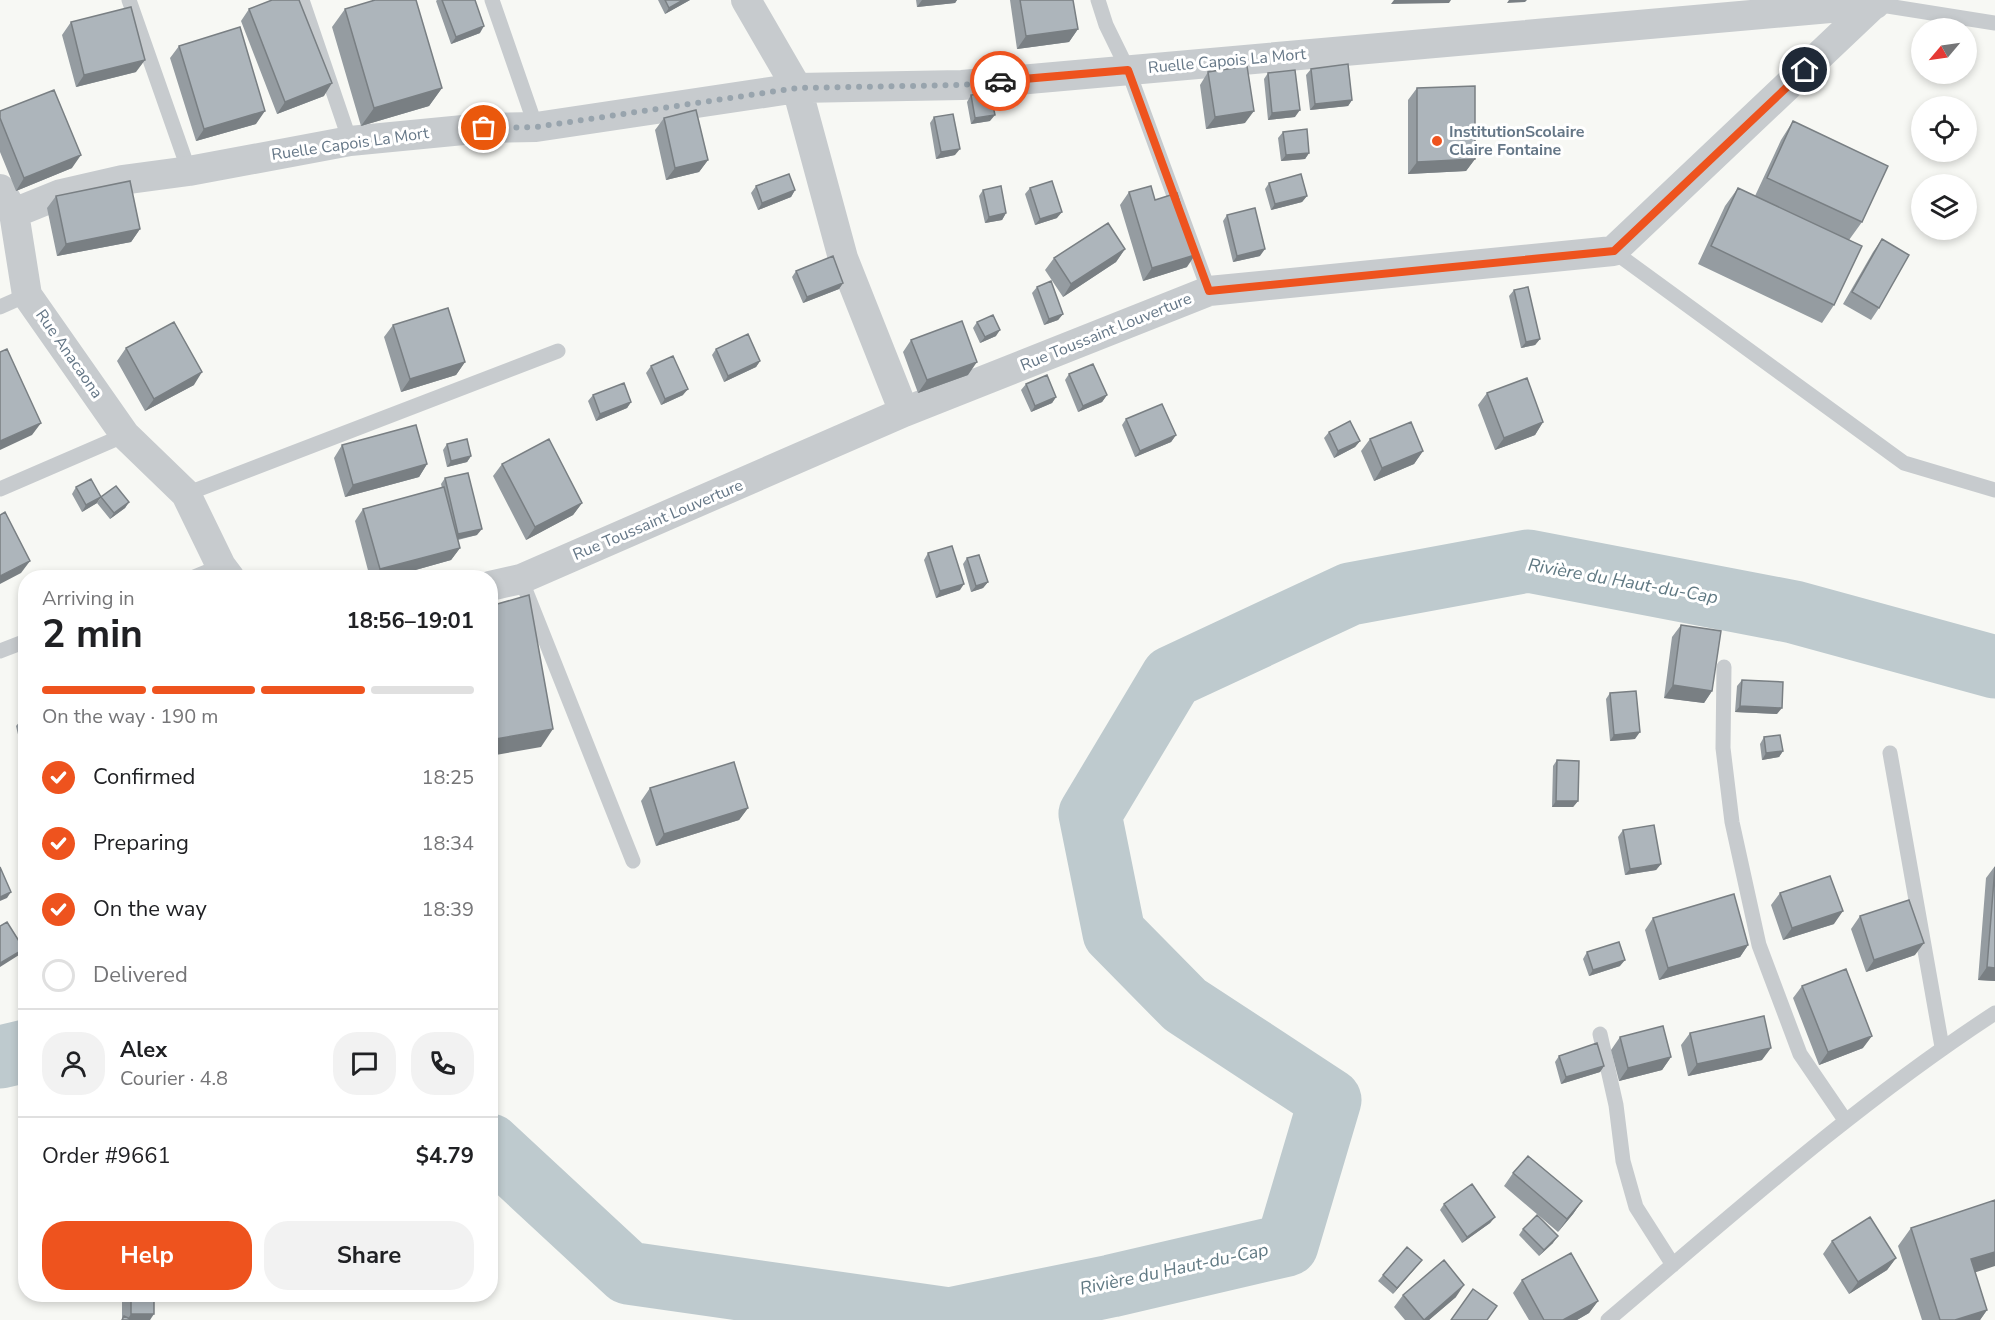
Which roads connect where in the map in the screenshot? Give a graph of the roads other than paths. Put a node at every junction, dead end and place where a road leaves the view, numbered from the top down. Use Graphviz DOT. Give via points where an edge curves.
graph roads {
  1 [pos="129,0"];
  2 [pos="302,0"];
  3 [pos="492,0"];
  4 [pos="746,0"];
  5 [pos="1098,0"];
  6 [pos="1876,2"];
  7 [pos="1995,23"];
  8 [pos="1128,70"];
  9 [pos="797,88"];
  10 [pos="536,127"];
  11 [pos="350,141"];
  12 [pos="189,171"];
  13 [pos="7,201"];
  14 [pos="1614,251"];
  15 [pos="1209,291"];
  16 [pos="27,295"];
  17 [pos="0,307"];
  18 [pos="558,351"];
  19 [pos="904,412"];
  20 [pos="125,435"];
  21 [pos="0,489"];
  22 [pos="1995,490"];
  23 [pos="186,494"];
  24 [pos="225,570"];
  25 [pos="521,579"];
  26 [pos="498,584"];
  27 [pos="18,644"];
  28 [pos="0,651"];
  29 [pos="1724,667"];
  30 [pos="1890,753"];
  31 [pos="633,861"];
  32 [pos="1995,1013"];
  33 [pos="1600,1034"];
  34 [pos="1942,1047"];
  35 [pos="1845,1120"];
  36 [pos="1673,1265"];
  37 [pos="1608,1320"];
  1 -- 12 [label="lane"];
  2 -- 11 [label="lane"];
  3 -- 10 [label="lane"];
  4 -- 9 [label="street"];
  5 -- 8 [label="lane"];
  6 -- 7 [label="lane"];
  6 -- 8 [label="street, Ruelle Capois La Mort"];
  6 -- 14 [label="street"];
  8 -- 9 [label="street, Ruelle Capois La Mort" via="962,85"];
  8 -- 15 [label="lane"];
  9 -- 10 [label="street, Ruelle Capois La Mort"];
  9 -- 19 [label="street" via="843,258"];
  10 -- 11 [label="street, Ruelle Capois La Mort"];
  11 -- 12 [label="street, Ruelle Capois La Mort"];
  12 -- 13 [label="street, Ruelle Capois La Mort"];
  13 -- 16 [label="street, Rue Anacaona"];
  14 -- 15 [label="street, Rue Toussaint Louverture"];
  14 -- 22 [label="lane" via="1904,463"];
  15 -- 19 [label="street, Rue Toussaint Louverture"];
  16 -- 17 [label="lane"];
  16 -- 20 [label="street, Rue Anacaona"];
  18 -- 23 [label="lane"];
  19 -- 25 [label="street, Rue Toussaint Louverture"];
  20 -- 21 [label="lane"];
  20 -- 23 [label="street, Rue Anacaona"];
  23 -- 24 [label="street"];
  25 -- 26 [label="street, Rue Toussaint Louverture"];
  25 -- 31 [label="lane"];
  27 -- 28 [label="lane"];
  29 -- 35 [label="lane" via="1723,747 1732,822 1759,945 1800,1054"];
  30 -- 34 [label="lane"];
  32 -- 34 [label="lane"];
  33 -- 36 [label="lane" via="1616,1105 1623,1161 1636,1207"];
  34 -- 35 [label="lane"];
  35 -- 36 [label="lane"];
  36 -- 37 [label="lane"];
}
